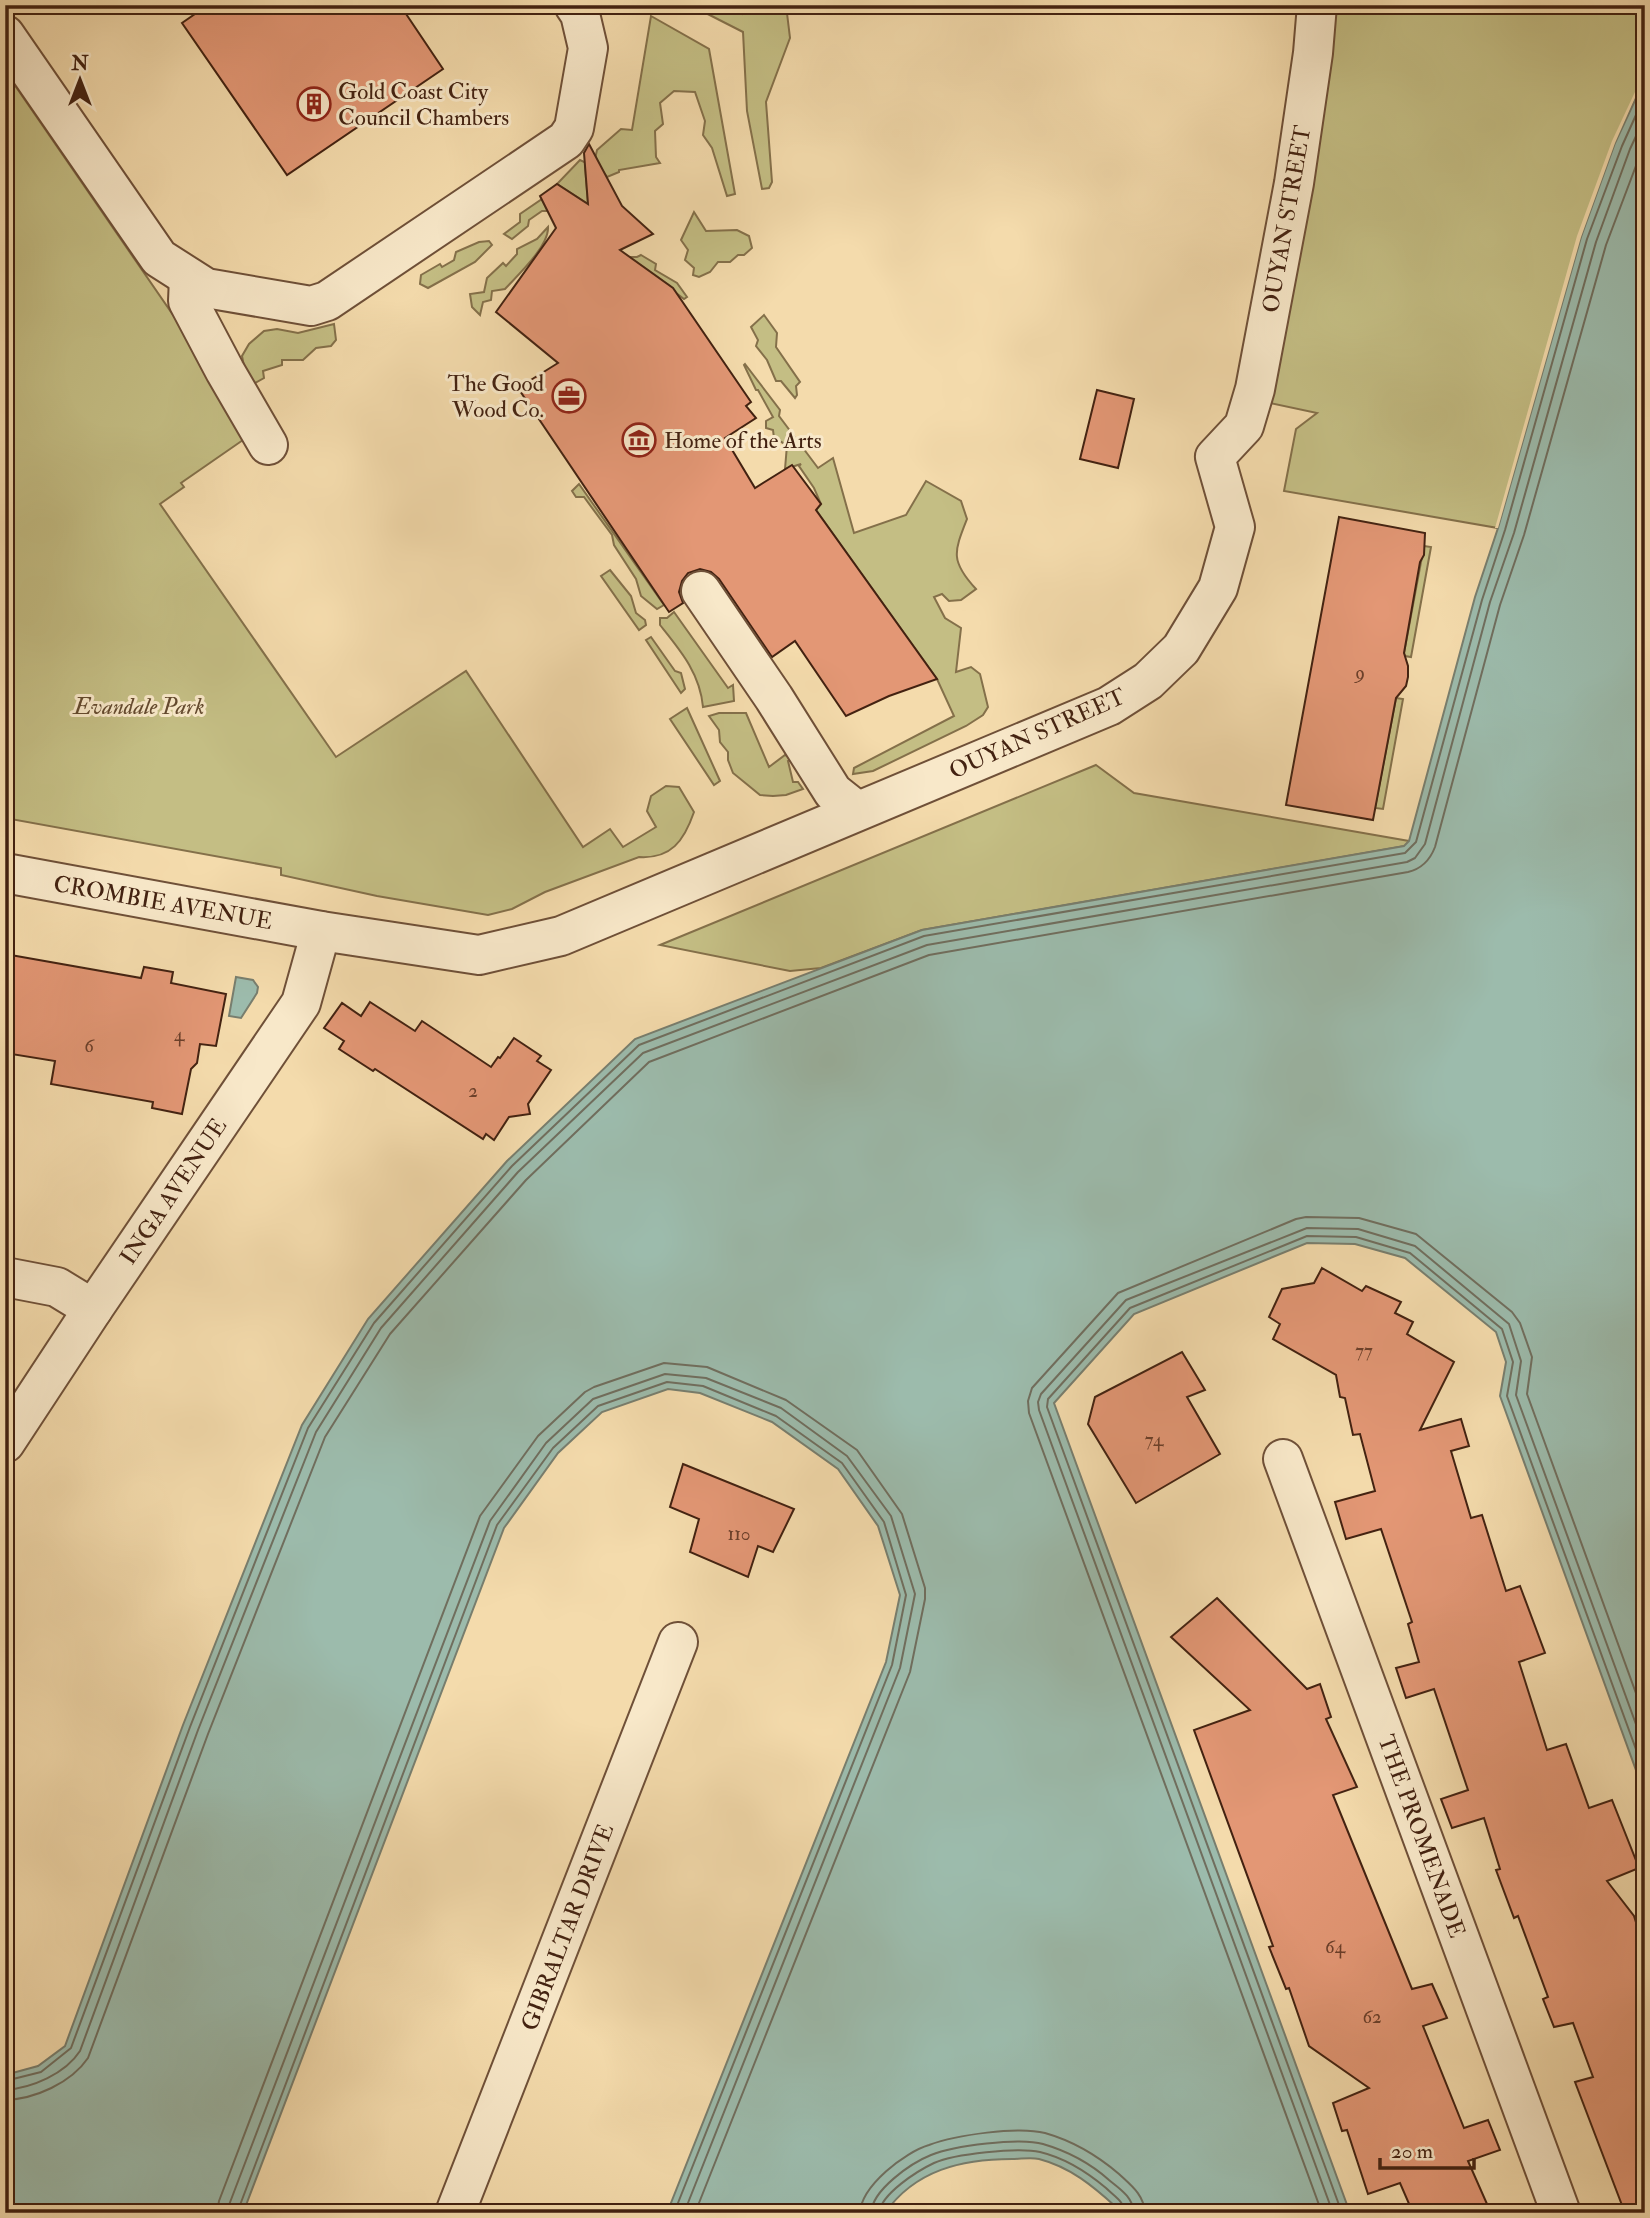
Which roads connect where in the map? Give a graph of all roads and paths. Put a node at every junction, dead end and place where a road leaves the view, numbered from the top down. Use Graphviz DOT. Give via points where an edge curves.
graph roads {
  1 [pos="574,5"];
  2 [pos="1317,5"];
  3 [pos="5,35"];
  4 [pos="189,278"];
  5 [pos="268,445"];
  6 [pos="701,591"];
  7 [pos="857,811"];
  8 [pos="5,873"];
  9 [pos="321,931"];
  10 [pos="5,1277"];
  11 [pos="93,1309"];
  12 [pos="5,1443"];
  13 [pos="1283,1459"];
  14 [pos="678,1642"];
  15 [pos="455,2213"];
  16 [pos="1561,2213"];
  1 -- 4 [label="street" via="588,48 574,128 566,140 327,301 311,306 205,288"];
  2 -- 7 [label="street, OUYAN STREET" via="1296,170 1255,389 1244,426 1215,457 1235,527 1217,588 1181,649 1148,681 1109,706"];
  3 -- 4 [label="street" via="159,258"];
  4 -- 5 [label="street" via="188,301"];
  6 -- 7 [label="street" via="833,793"];
  7 -- 9 [label="street, OUYAN STREET" via="561,936 479,955"];
  8 -- 9 [label="street, CROMBIE AVENUE"];
  9 -- 11 [label="street, INGA AVENUE" via="301,1003"];
  10 -- 11 [label="street" via="57,1287"];
  11 -- 12 [label="street, INGA AVENUE"];
  13 -- 16 [label="street, THE PROMENADE"];
  14 -- 15 [label="street, GIBRALTAR DRIVE"];
}
